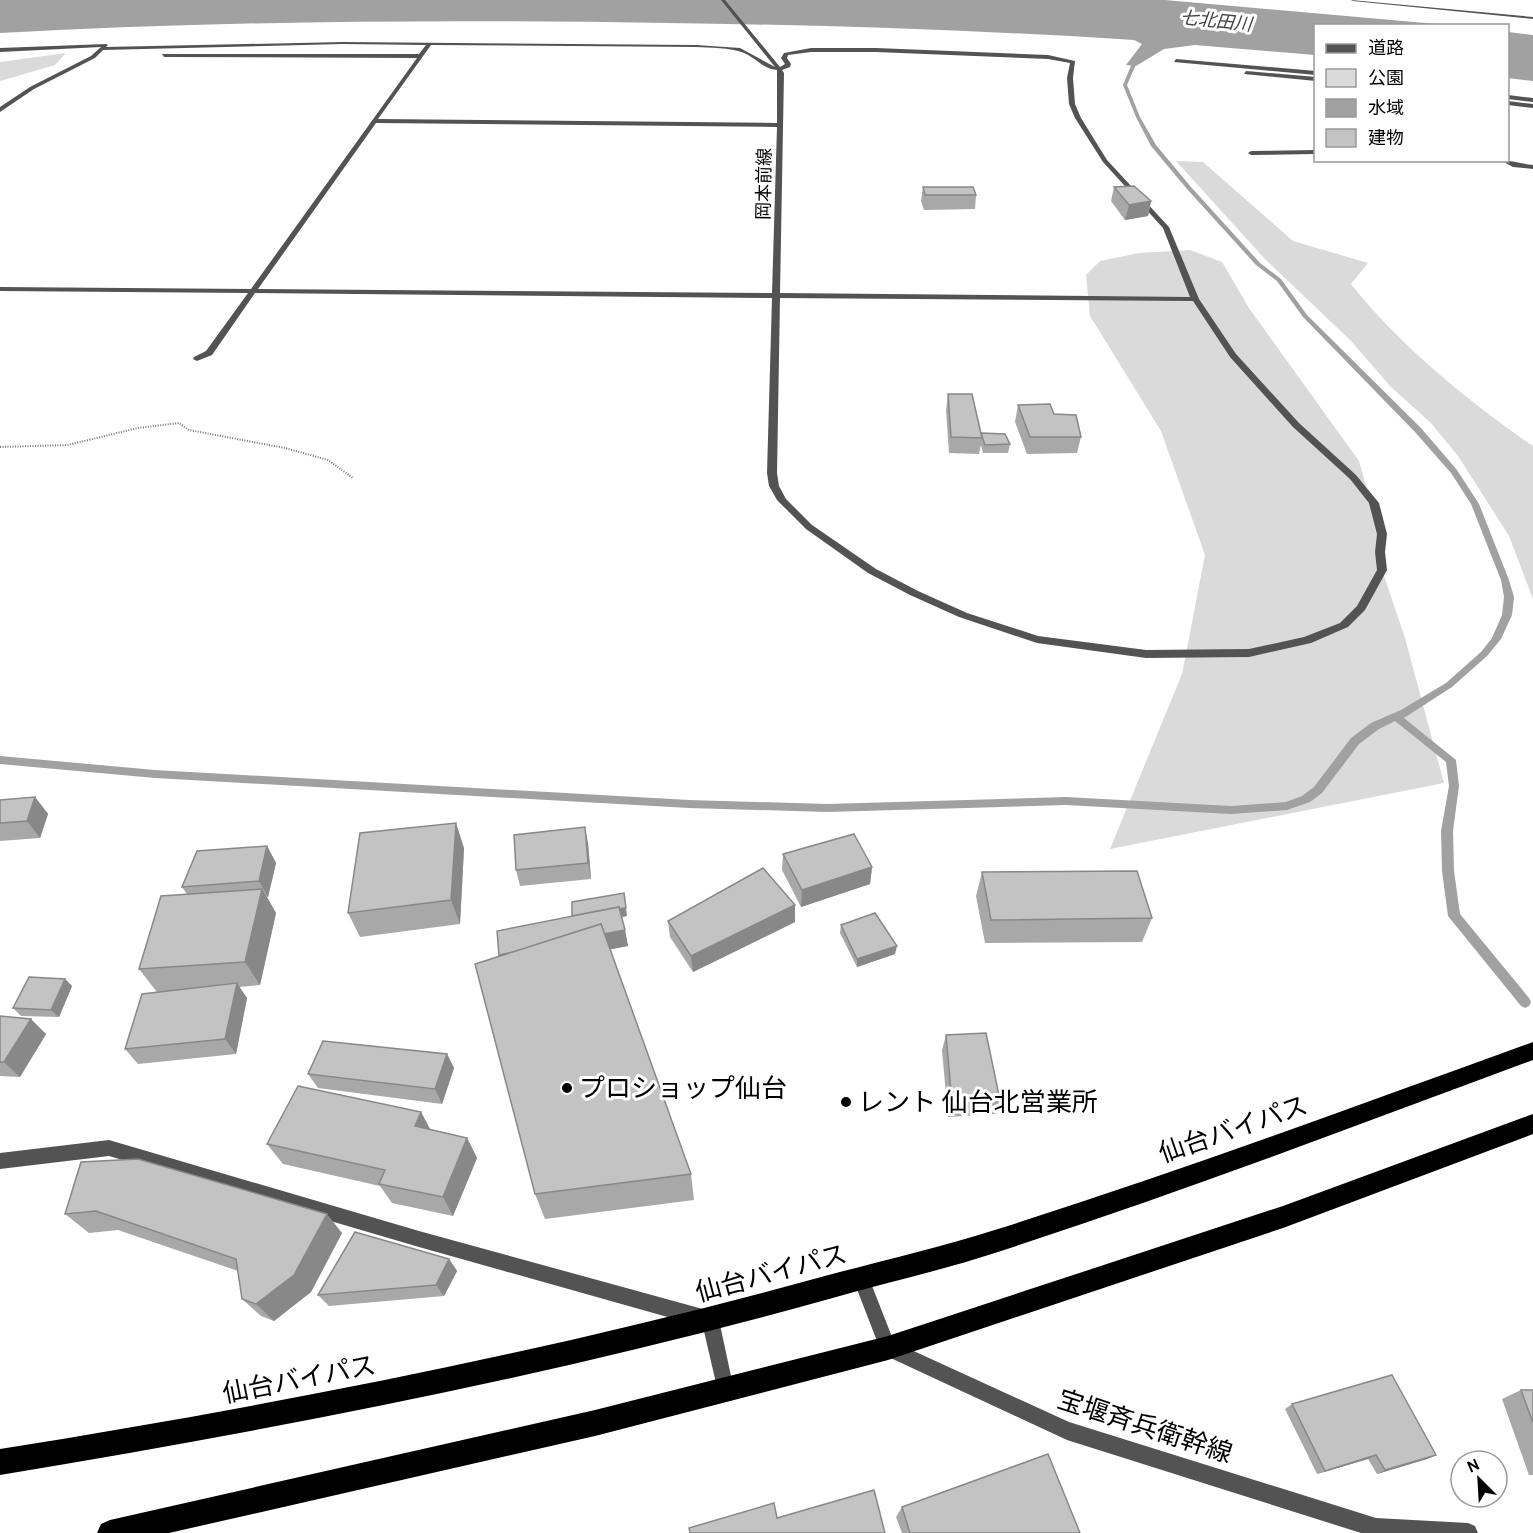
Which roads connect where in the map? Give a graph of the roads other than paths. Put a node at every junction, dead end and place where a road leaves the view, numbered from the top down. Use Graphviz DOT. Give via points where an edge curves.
graph roads {
  1 [pos="723,0"];
  2 [pos="1355,0"];
  3 [pos="1533,18"];
  4 [pos="430,43"];
  5 [pos="0,50"];
  6 [pos="99,51"];
  7 [pos="420,56"];
  8 [pos="1176,61"];
  9 [pos="780,71"];
  10 [pos="1246,73"];
  11 [pos="1314,73"];
  12 [pos="1314,79"];
  13 [pos="1509,97"];
  14 [pos="1533,100"];
  15 [pos="1509,103"];
  16 [pos="1533,106"];
  17 [pos="0,110"];
  18 [pos="374,122"];
  19 [pos="780,125"];
  20 [pos="1314,152"];
  21 [pos="1251,153"];
  22 [pos="1508,162"];
  23 [pos="1533,167"];
  24 [pos="0,289"];
  25 [pos="253,291"];
  26 [pos="776,296"];
  27 [pos="1195,299"];
  28 [pos="197,359"];
  29 [pos="1533,1051"];
  30 [pos="1533,1124"];
  31 [pos="0,1161"];
  32 [pos="861,1279"];
  33 [pos="710,1320"];
  34 [pos="888,1348"];
  35 [pos="725,1390"];
  36 [pos="0,1462"];
  37 [pos="1378,1530"];
  38 [pos="110,1533"];
  39 [pos="1468,1533"];
  1 -- 9 [label="street"];
  2 -- 3 [label="street"];
  4 -- 6 [label="street"];
  4 -- 7 [label="street"];
  4 -- 9 [label="street" via="696,46 743,51"];
  5 -- 6 [label="street" via="106,45"];
  6 -- 7 [label="street"];
  6 -- 17 [label="street" via="32,87"];
  7 -- 18 [label="street"];
  8 -- 11 [label="street"];
  9 -- 19 [label="street, 岡本前線"];
  9 -- 27 [label="street, 岡本前線" via="788,63 786,54 811,50 1048,57 1073,62 1072,104 1078,118 1105,160 1166,227"];
  10 -- 12 [label="street"];
  13 -- 14 [label="street"];
  15 -- 16 [label="street"];
  18 -- 19 [label="street"];
  18 -- 25 [label="street"];
  19 -- 26 [label="street, 岡本前線"];
  20 -- 21 [label="street"];
  22 -- 23 [label="street"];
  24 -- 25 [label="street"];
  25 -- 26 [label="street"];
  25 -- 28 [label="street" via="209,353"];
  26 -- 27 [label="street"];
  26 -- 27 [label="street, 岡本前線" via="774,486 782,500 809,527 842,552 924,598 1036,639 1146,654 1249,653 1307,640 1344,625 1361,608 1382,570 1380,519 1374,503 1353,477 1296,424 1233,356"];
  29 -- 32 [label="highway, 仙台バイパス" via="1316,1131 996,1241"];
  30 -- 34 [label="highway" via="1283,1217"];
  31 -- 33 [label="street" via="109,1148"];
  32 -- 33 [label="highway, 仙台バイパス"];
  32 -- 34 [label="street"];
  33 -- 35 [label="street"];
  33 -- 36 [label="highway, 仙台バイパス" via="425,1384"];
  34 -- 35 [label="highway"];
  34 -- 37 [label="street, 宝堰斉兵衛幹線" via="1067,1431"];
  35 -- 38 [label="highway"];
  37 -- 39 [label="street, 宝堰斉兵衛幹線"];
}
